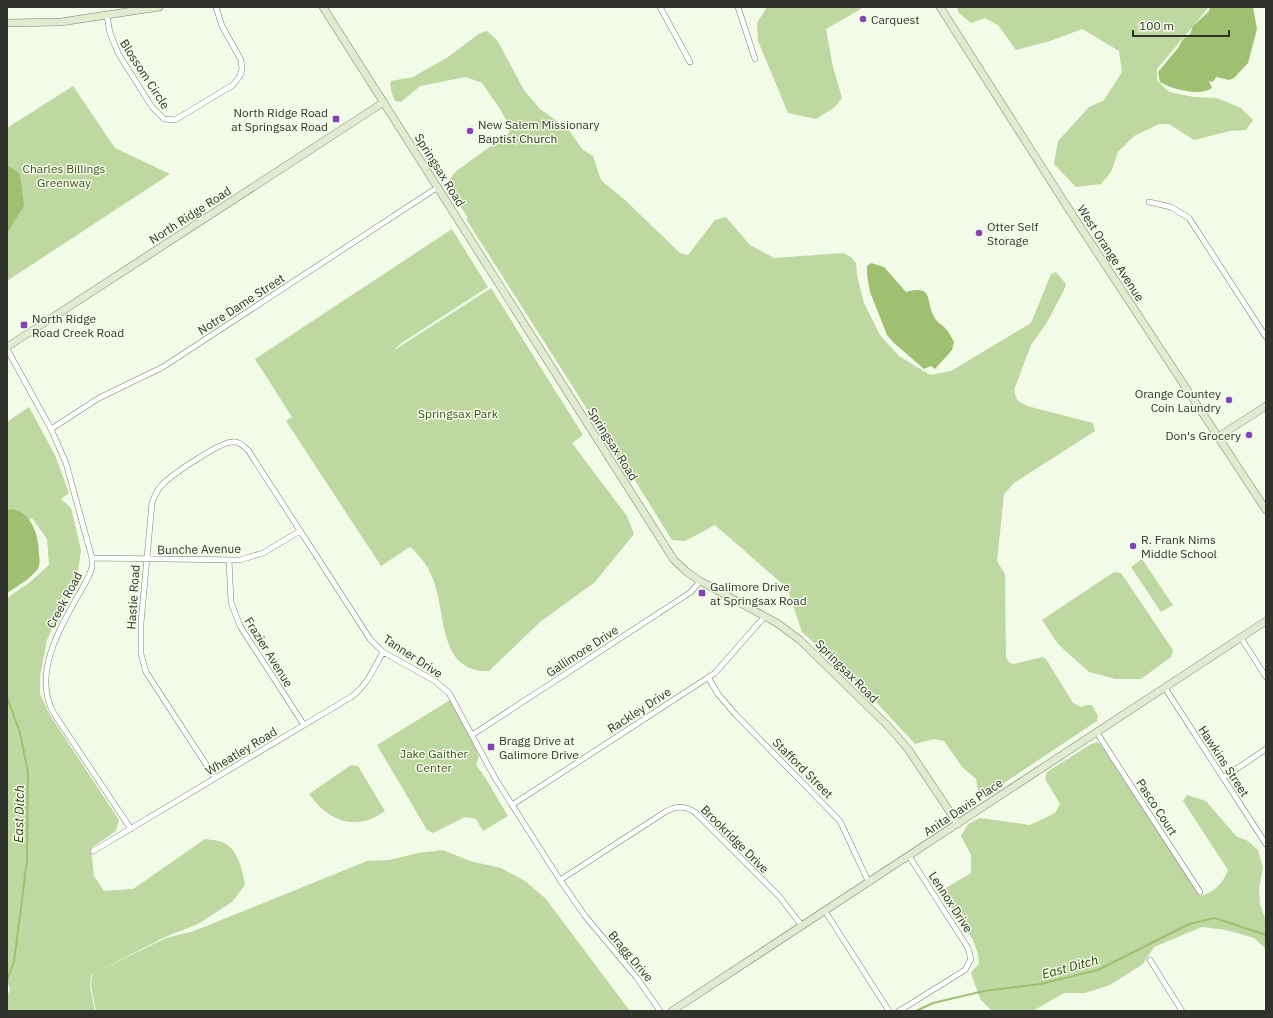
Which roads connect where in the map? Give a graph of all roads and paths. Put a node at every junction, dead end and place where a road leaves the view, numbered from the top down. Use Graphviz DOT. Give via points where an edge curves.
graph roads {
  1 [pos="159,7"];
  2 [pos="216,7"];
  3 [pos="323,7"];
  4 [pos="660,7"];
  5 [pos="738,7"];
  6 [pos="940,7"];
  7 [pos="107,16"];
  8 [pos="7,23"];
  9 [pos="755,59"];
  10 [pos="690,62"];
  11 [pos="384,102"];
  12 [pos="438,187"];
  13 [pos="1149,202"];
  14 [pos="1266,337"];
  15 [pos="7,348"];
  16 [pos="1266,406"];
  17 [pos="51,429"];
  18 [pos="1218,437"];
  19 [pos="234,441"];
  20 [pos="1265,507"];
  21 [pos="300,531"];
  22 [pos="92,558"];
  23 [pos="146,559"];
  24 [pos="229,560"];
  25 [pos="700,581"];
  26 [pos="764,616"];
  27 [pos="1266,621"];
  28 [pos="1240,638"];
  29 [pos="383,652"];
  30 [pos="708,677"];
  31 [pos="1266,677"];
  32 [pos="1165,688"];
  33 [pos="304,725"];
  34 [pos="1096,733"];
  35 [pos="472,735"];
  36 [pos="1266,749"];
  37 [pos="215,778"];
  38 [pos="1223,778"];
  39 [pos="512,805"];
  40 [pos="958,824"];
  41 [pos="131,829"];
  42 [pos="1266,844"];
  43 [pos="93,851"];
  44 [pos="910,856"];
  45 [pos="560,880"];
  46 [pos="869,883"];
  47 [pos="1200,892"];
  48 [pos="825,911"];
  49 [pos="585,916"];
  50 [pos="802,926"];
  51 [pos="1150,960"];
  52 [pos="660,1011"];
  53 [pos="672,1011"];
  54 [pos="889,1011"];
  55 [pos="898,1011"];
  56 [pos="1182,1011"];
  1 -- 7 [label="street"];
  2 -- 7 [label="street, Blossom Circle" via="222,26 240,60 240,76 233,85 175,120 164,119 152,107 112,42"];
  3 -- 11 [label="street, Springsax Road"];
  4 -- 10 [label="street"];
  5 -- 9 [label="street"];
  6 -- 18 [label="street, West Orange Avenue"];
  7 -- 8 [label="street" via="49,23"];
  11 -- 12 [label="street, Springsax Road"];
  11 -- 15 [label="street, North Ridge Road"];
  12 -- 17 [label="street, Notre Dame Street" via="163,367 104,395"];
  12 -- 25 [label="street, Springsax Road" via="662,543 681,567"];
  13 -- 14 [label="street" via="1171,207 1189,218"];
  15 -- 17 [label="street, Creek Road"];
  16 -- 18 [label="street"];
  17 -- 22 [label="street, Creek Road" via="66,464"];
  18 -- 20 [label="street, West Orange Avenue"];
  19 -- 21 [label="street, Tanner Drive" via="248,450"];
  19 -- 23 [label="street, Hastie Road" via="221,444 178,472 164,482 155,493"];
  21 -- 24 [label="street, Bunche Avenue" via="263,553 240,560"];
  21 -- 29 [label="street, Tanner Drive" via="366,634"];
  22 -- 23 [label="street, Bunche Avenue"];
  22 -- 41 [label="street, Creek Road" via="89,576 55,640 47,671 46,695 53,712"];
  23 -- 24 [label="street, Bunche Avenue"];
  23 -- 37 [label="street, Hastie Road" via="140,647 144,666 153,684"];
  24 -- 33 [label="street, Frazier Avenue" via="231,602 240,626"];
  25 -- 26 [label="street, Springsax Road"];
  25 -- 35 [label="street, Gallimore Drive" via="690,592"];
  26 -- 30 [label="street, Rackley Drive"];
  26 -- 40 [label="street, Springsax Road" via="800,640 888,726 921,766"];
  27 -- 28 [label="street, Anita Davis Place"];
  28 -- 31 [label="street"];
  28 -- 32 [label="street, Anita Davis Place"];
  29 -- 33 [label="street, Wheatley Road" via="359,691"];
  29 -- 35 [label="street, Tanner Drive" via="435,681 449,693"];
  30 -- 39 [label="street, Rackley Drive"];
  30 -- 46 [label="street, Stafford Street" via="735,714 840,821"];
  32 -- 34 [label="street, Anita Davis Place"];
  32 -- 38 [label="street, Hawkins Street"];
  33 -- 37 [label="street, Wheatley Road"];
  34 -- 40 [label="street, Anita Davis Place"];
  34 -- 47 [label="street, Pasco Court"];
  35 -- 39 [label="street, Tanner Drive"];
  36 -- 38 [label="street"];
  37 -- 41 [label="street, Wheatley Road"];
  38 -- 42 [label="street, Hawkins Street"];
  39 -- 45 [label="street, Tanner Drive"];
  40 -- 44 [label="street, Anita Davis Place"];
  41 -- 43 [label="street, Wheatley Road"];
  44 -- 46 [label="street, Anita Davis Place"];
  44 -- 55 [label="street, Lennox Drive" via="968,948 971,959 965,970"];
  45 -- 49 [label="street, Tanner Drive"];
  45 -- 50 [label="street, Brookridge Drive" via="665,812 676,807 687,807 779,896"];
  46 -- 48 [label="street, Anita Davis Place"];
  48 -- 50 [label="street, Anita Davis Place"];
  48 -- 54 [label="street"];
  49 -- 52 [label="street, Bragg Drive" via="637,978"];
  50 -- 53 [label="street, Anita Davis Place"];
  51 -- 56 [label="street"];
}
